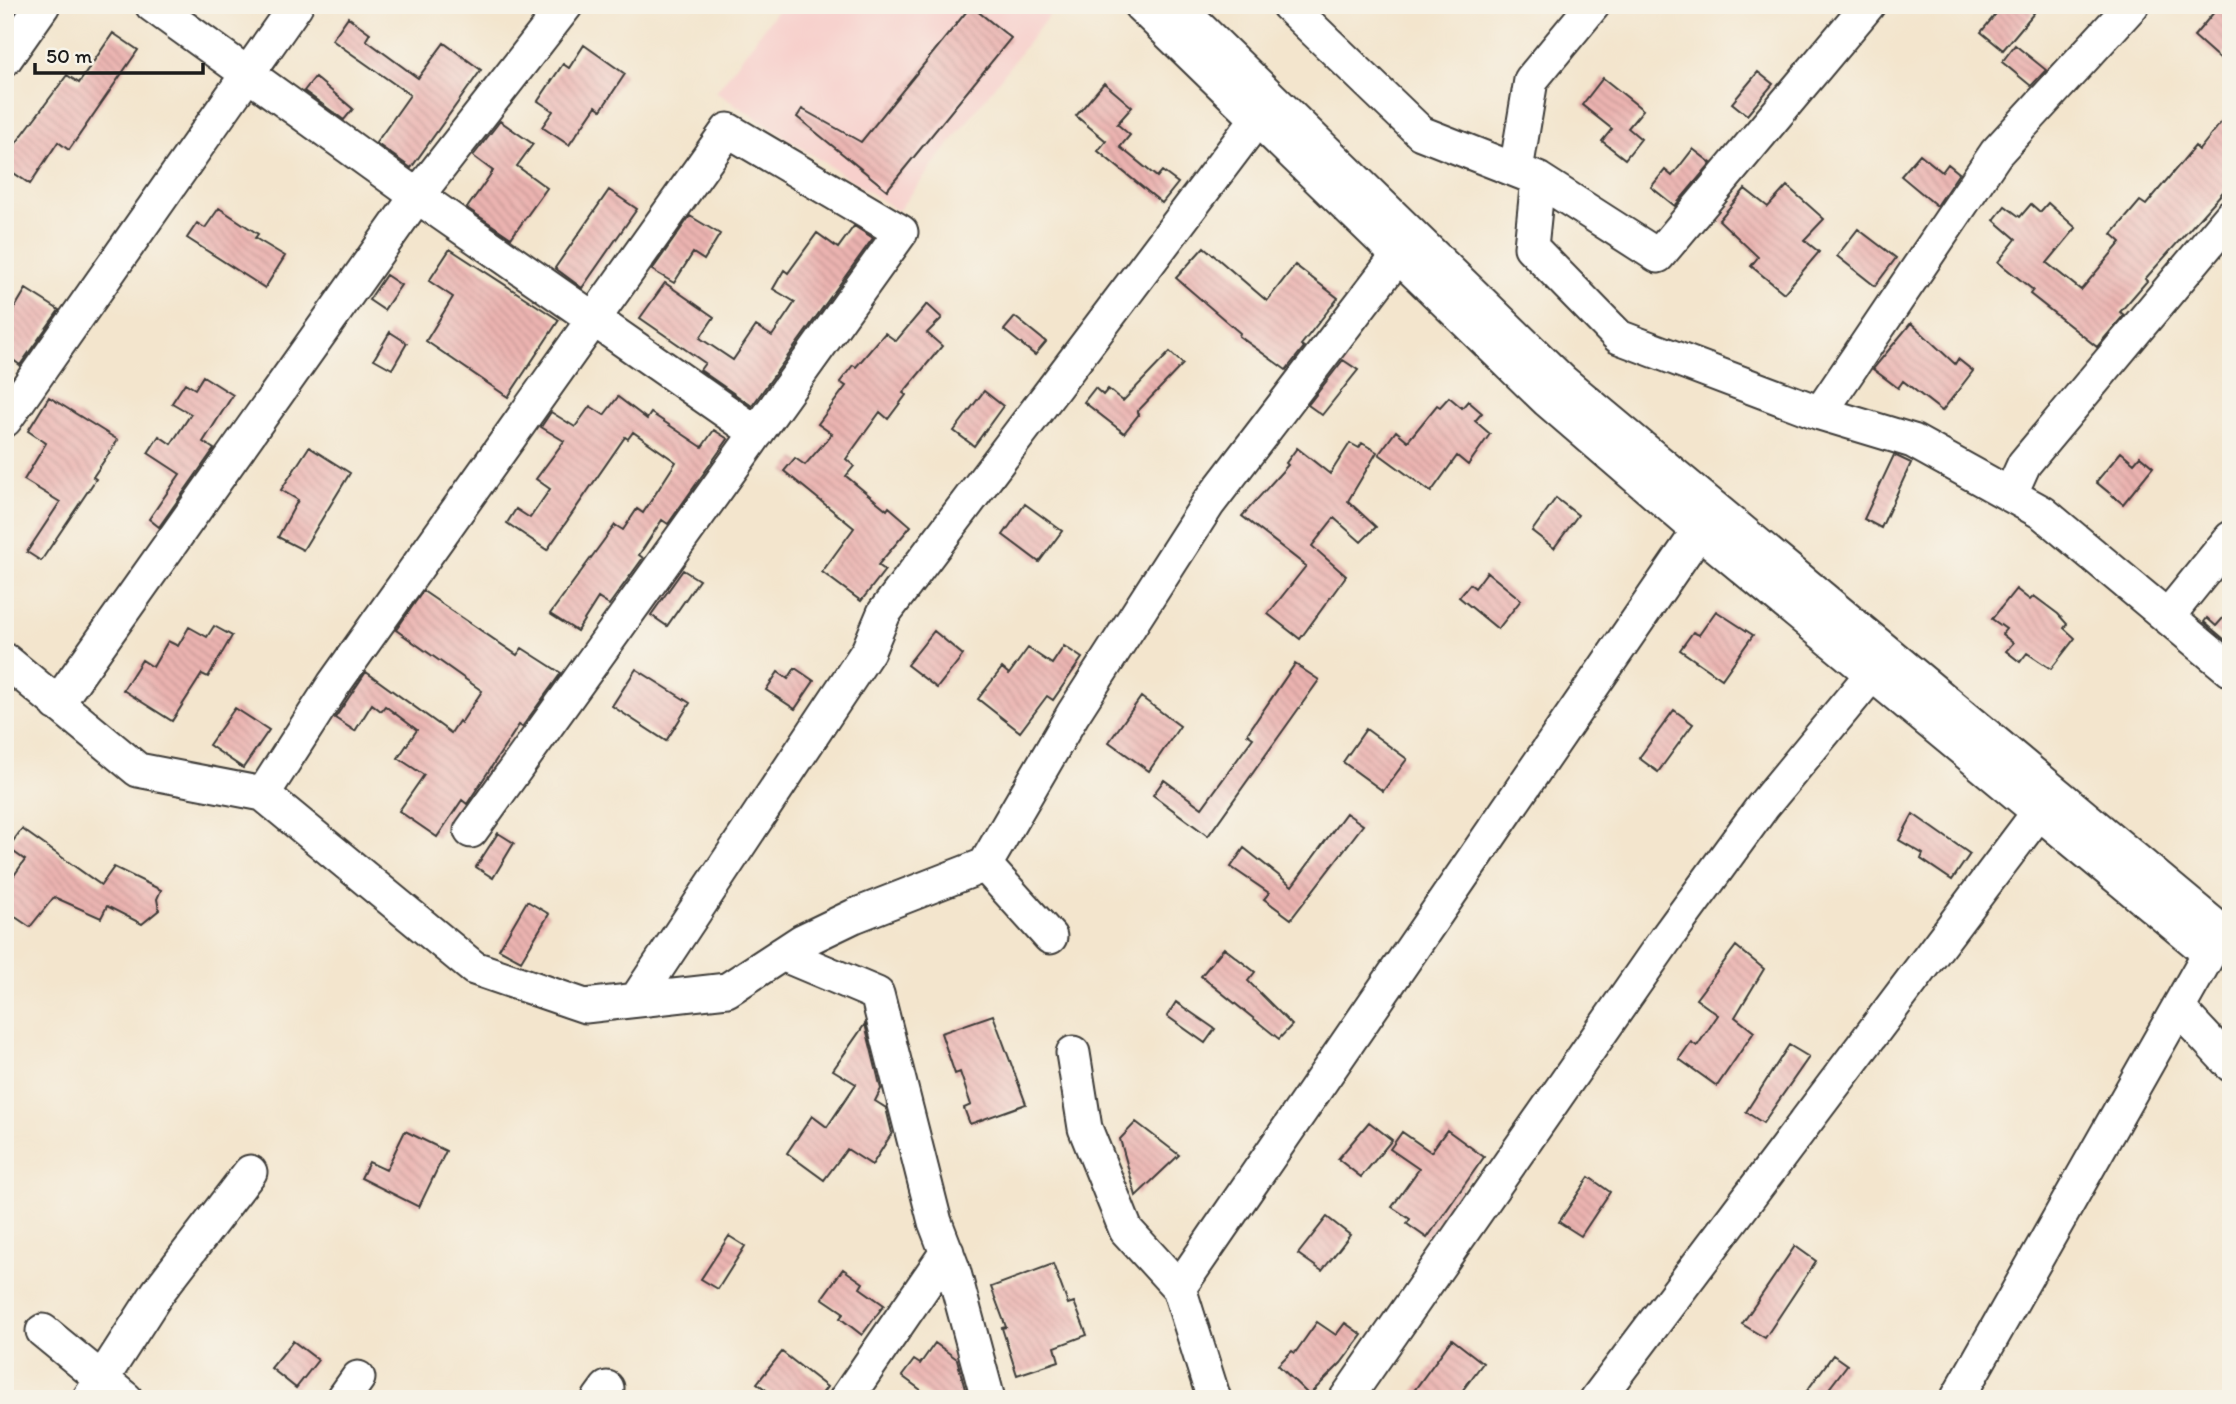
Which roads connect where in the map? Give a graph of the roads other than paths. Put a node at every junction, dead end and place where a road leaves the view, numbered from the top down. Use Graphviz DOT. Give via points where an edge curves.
graph roads {
  1 [pos="43,5"];
  2 [pos="152,5"];
  3 [pos="296,5"];
  4 [pos="566,5"];
  5 [pos="1140,5"];
  6 [pos="1176,5"];
  7 [pos="1593,5"];
  8 [pos="1868,5"];
  9 [pos="2132,5"];
  10 [pos="1310,13"];
  11 [pos="5,59"];
  12 [pos="248,74"];
  13 [pos="1257,119"];
  14 [pos="1527,174"];
  15 [pos="417,196"];
  16 [pos="2231,216"];
  17 [pos="1398,256"];
  18 [pos="594,318"];
  19 [pos="1820,412"];
  20 [pos="5,420"];
  21 [pos="757,433"];
  22 [pos="2010,495"];
  23 [pos="1699,531"];
  24 [pos="2231,538"];
  25 [pos="2167,617"];
  26 [pos="5,660"];
  27 [pos="2231,670"];
  28 [pos="1872,674"];
  29 [pos="57,704"];
  30 [pos="263,794"];
  31 [pos="2039,811"];
  32 [pos="471,831"];
  33 [pos="985,865"];
  34 [pos="2220,932"];
  35 [pos="1050,937"];
  36 [pos="782,954"];
  37 [pos="636,1000"];
  38 [pos="2178,1008"];
  39 [pos="1073,1053"];
  40 [pos="2231,1065"];
  41 [pos="250,1172"];
  42 [pos="947,1252"];
  43 [pos="1179,1287"];
  44 [pos="44,1331"];
  45 [pos="106,1393"];
  46 [pos="846,1399"];
  47 [pos="988,1399"];
  48 [pos="1214,1399"];
  49 [pos="1346,1399"];
  50 [pos="1597,1399"];
  51 [pos="1957,1399"];
  1 -- 11 [label="street"];
  2 -- 12 [label="street"];
  3 -- 12 [label="street"];
  4 -- 15 [label="street"];
  5 -- 13 [label="street"];
  6 -- 34 [label="street" via="1563,382"];
  7 -- 14 [label="street" via="1531,80"];
  8 -- 14 [label="street" via="1658,256"];
  9 -- 19 [label="street" via="1996,153"];
  10 -- 14 [label="street" via="1420,133"];
  12 -- 15 [label="street"];
  12 -- 20 [label="street"];
  13 -- 17 [label="street"];
  13 -- 37 [label="street" via="884,613 868,651"];
  14 -- 19 [label="street" via="1531,247 1619,337"];
  15 -- 18 [label="street"];
  15 -- 29 [label="street"];
  16 -- 22 [label="street" via="2024,464"];
  17 -- 23 [label="street" via="1546,400"];
  17 -- 33 [label="street" via="1208,504 1073,715"];
  18 -- 21 [label="street"];
  18 -- 21 [label="street" via="728,130 901,232"];
  18 -- 30 [label="street" via="334,684"];
  19 -- 22 [label="street" via="1913,441"];
  21 -- 32 [label="street"];
  22 -- 25 [label="street" via="2043,513"];
  23 -- 28 [label="street"];
  23 -- 43 [label="street"];
  24 -- 25 [label="street"];
  25 -- 27 [label="street"];
  26 -- 29 [label="street"];
  28 -- 31 [label="street"];
  28 -- 49 [label="street" via="1763,806 1665,940"];
  29 -- 30 [label="street" via="138,770"];
  30 -- 37 [label="street" via="474,968 585,1006"];
  31 -- 34 [label="street"];
  31 -- 50 [label="street"];
  33 -- 35 [label="street"];
  33 -- 36 [label="street" via="854,916"];
  34 -- 38 [label="street"];
  36 -- 37 [label="street" via="727,990"];
  36 -- 42 [label="street" via="877,994 935,1222"];
  38 -- 40 [label="street"];
  38 -- 51 [label="street"];
  39 -- 43 [label="street" via="1085,1128 1126,1230"];
  41 -- 45 [label="street" via="158,1292"];
  42 -- 46 [label="street"];
  42 -- 47 [label="street"];
  43 -- 48 [label="street"];
  44 -- 45 [label="street"];
}
